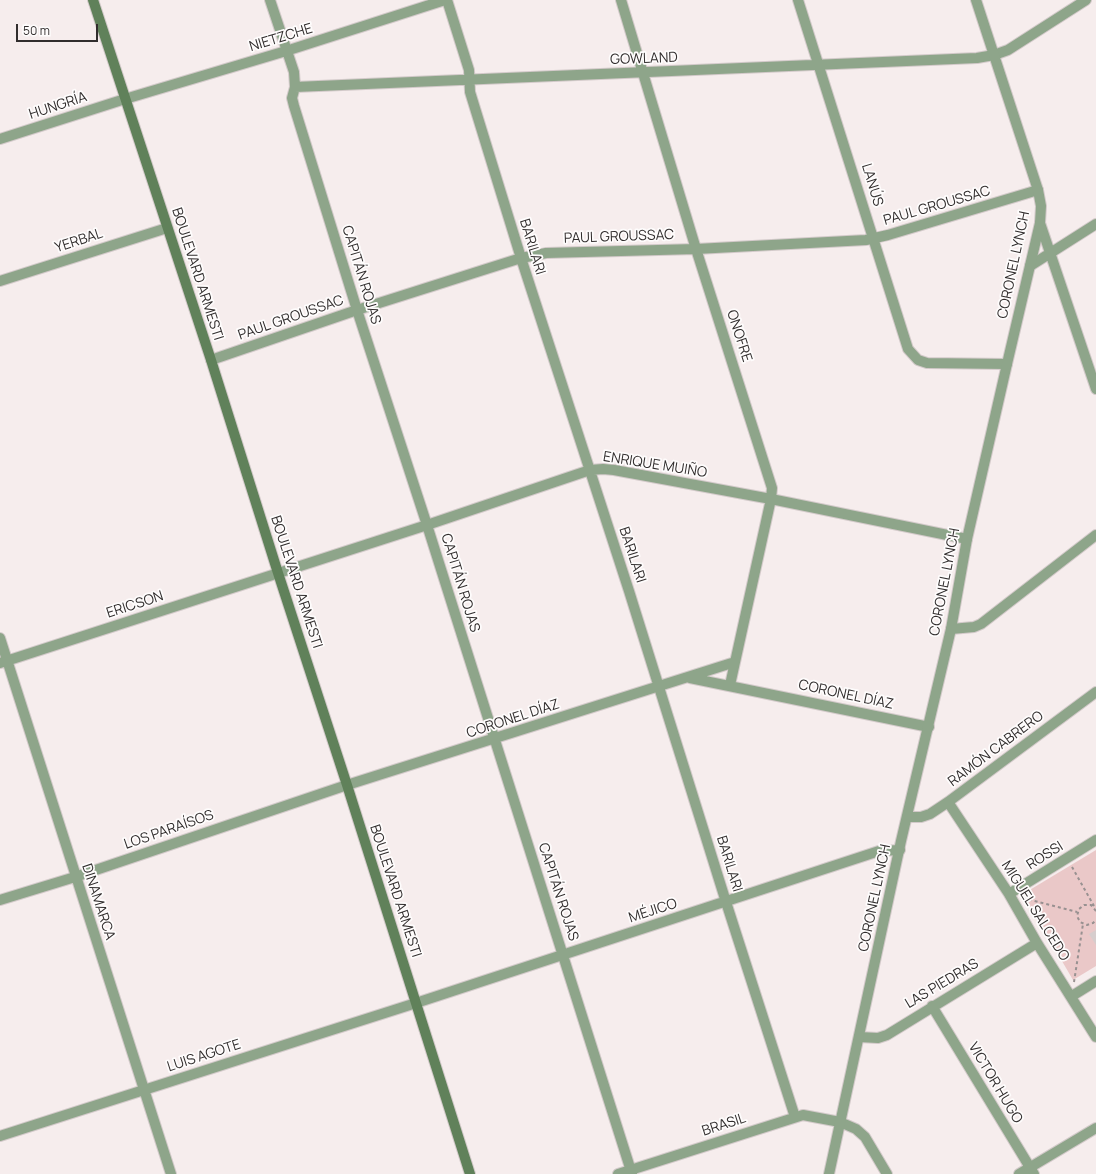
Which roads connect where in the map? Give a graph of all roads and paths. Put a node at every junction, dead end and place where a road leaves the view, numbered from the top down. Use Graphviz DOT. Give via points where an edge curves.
graph roads {
  1 [pos="93,0"];
  2 [pos="270,0"];
  3 [pos="446,0"];
  4 [pos="621,0"];
  5 [pos="798,0"];
  6 [pos="976,0"];
  7 [pos="1086,0"];
  8 [pos="286,51"];
  9 [pos="994,55"];
  10 [pos="819,65"];
  11 [pos="642,73"];
  12 [pos="469,80"];
  13 [pos="294,87"];
  14 [pos="125,99"];
  15 [pos="0,139"];
  16 [pos="1038,190"];
  17 [pos="1040,223"];
  18 [pos="1096,224"];
  19 [pos="167,228"];
  20 [pos="874,239"];
  21 [pos="696,249"];
  22 [pos="1050,254"];
  23 [pos="521,258"];
  24 [pos="1030,266"];
  25 [pos="0,280"];
  26 [pos="357,310"];
  27 [pos="211,360"];
  28 [pos="1006,364"];
  29 [pos="1096,389"];
  30 [pos="590,470"];
  31 [pos="771,499"];
  32 [pos="427,525"];
  33 [pos="1096,535"];
  34 [pos="967,538"];
  35 [pos="278,573"];
  36 [pos="951,629"];
  37 [pos="0,638"];
  38 [pos="4,662"];
  39 [pos="735,662"];
  40 [pos="687,678"];
  41 [pos="730,685"];
  42 [pos="658,687"];
  43 [pos="1096,692"];
  44 [pos="929,727"];
  45 [pos="494,740"];
  46 [pos="348,785"];
  47 [pos="948,802"];
  48 [pos="908,817"];
  49 [pos="1096,840"];
  50 [pos="900,850"];
  51 [pos="1068,858"];
  52 [pos="75,877"];
  53 [pos="1009,894"];
  54 [pos="0,900"];
  55 [pos="726,902"];
  56 [pos="1094,906"];
  57 [pos="1096,910"];
  58 [pos="1078,912"];
  59 [pos="1096,920"];
  60 [pos="1083,924"];
  61 [pos="1038,943"];
  62 [pos="564,955"];
  63 [pos="1096,981"];
  64 [pos="1072,996"];
  65 [pos="416,1003"];
  66 [pos="932,1006"];
  67 [pos="859,1036"];
  68 [pos="1096,1037"];
  69 [pos="144,1090"];
  70 [pos="795,1117"];
  71 [pos="840,1122"];
  72 [pos="1096,1128"];
  73 [pos="0,1136"];
  74 [pos="1032,1171"];
  75 [pos="632,1172"];
  76 [pos="171,1174"];
  77 [pos="470,1174"];
  78 [pos="618,1174"];
  79 [pos="829,1174"];
  80 [pos="887,1174"];
  81 [pos="1019,1174"];
  1 -- 14 [label="main road, BOULEVARD ARMESTI"];
  2 -- 8 [label="street, CAPITÁN ROJAS"];
  3 -- 8 [label="street, NIETZCHE"];
  3 -- 12 [label="street, BARILARI" via="469,70"];
  4 -- 11 [label="street, ONOFRE"];
  5 -- 10 [label="street, LANÚS"];
  6 -- 9 [label="street, CORONEL LYNCH"];
  7 -- 9 [label="street, GOWLAND" via="1016,46"];
  8 -- 13 [label="street, CAPITÁN ROJAS" via="294,72"];
  8 -- 14 [label="street, NIETZCHE"];
  9 -- 10 [label="street, GOWLAND" via="977,58"];
  9 -- 16 [label="street, CORONEL LYNCH"];
  10 -- 11 [label="street, GOWLAND"];
  10 -- 20 [label="street, LANÚS"];
  11 -- 12 [label="street, GOWLAND"];
  11 -- 21 [label="street, ONOFRE"];
  12 -- 13 [label="street, GOWLAND"];
  12 -- 23 [label="street, BARILARI" via="470,92"];
  13 -- 26 [label="street, CAPITÁN ROJAS" via="294,106"];
  14 -- 15 [label="street, HUNGRÍA"];
  14 -- 19 [label="main road, BOULEVARD ARMESTI"];
  16 -- 17 [label="street, CORONEL LYNCH" via="1041,206"];
  16 -- 20 [label="street, PAUL GROUSSAC"];
  17 -- 22 [label="street"];
  17 -- 24 [label="street, CORONEL LYNCH"];
  18 -- 22 [label="street"];
  19 -- 25 [label="street, YERBAL"];
  19 -- 27 [label="main road, BOULEVARD ARMESTI"];
  20 -- 21 [label="street, PAUL GROUSSAC"];
  20 -- 28 [label="street, LANÚS" via="908,349 913,356 927,363"];
  21 -- 23 [label="street, PAUL GROUSSAC" via="546,253"];
  21 -- 31 [label="street, ONOFRE" via="770,480"];
  22 -- 24 [label="street"];
  22 -- 29 [label="street"];
  23 -- 26 [label="street, PAUL GROUSSAC"];
  23 -- 30 [label="street, BARILARI"];
  24 -- 28 [label="street, CORONEL LYNCH"];
  26 -- 27 [label="street, PAUL GROUSSAC"];
  26 -- 32 [label="street, CAPITÁN ROJAS"];
  27 -- 35 [label="main road, BOULEVARD ARMESTI"];
  28 -- 34 [label="street, CORONEL LYNCH"];
  30 -- 31 [label="street, ENRIQUE MUIÑO" via="614,470"];
  30 -- 32 [label="street, ENRIQUE MUIÑO"];
  30 -- 42 [label="street, BARILARI"];
  31 -- 34 [label="street, ENRIQUE MUIÑO"];
  31 -- 39 [label="street, ONOFRE"];
  32 -- 35 [label="street, ENRIQUE MUIÑO"];
  32 -- 45 [label="street, CAPITÁN ROJAS"];
  33 -- 36 [label="street" via="981,624"];
  34 -- 36 [label="street, CORONEL LYNCH"];
  35 -- 38 [label="street, ERICSON"];
  35 -- 46 [label="main road, BOULEVARD ARMESTI"];
  36 -- 44 [label="street, CORONEL LYNCH"];
  37 -- 38 [label="street, DINAMARCA"];
  38 -- 52 [label="street, DINAMARCA"];
  39 -- 40 [label="street, CORONEL DÍAZ"];
  39 -- 41 [label="street, ONOFRE"];
  40 -- 41 [label="street, CORONEL DÍAZ"];
  40 -- 42 [label="street, CORONEL DÍAZ"];
  41 -- 44 [label="street, CORONEL DÍAZ"];
  42 -- 45 [label="street, CORONEL DÍAZ"];
  42 -- 55 [label="street, BARILARI"];
  43 -- 47 [label="street, RAMÓN CABRERO"];
  44 -- 48 [label="street, CORONEL LYNCH"];
  45 -- 46 [label="street, CORONEL DÍAZ"];
  45 -- 62 [label="street, CAPITÁN ROJAS"];
  46 -- 52 [label="street, LOS PARAÍSOS"];
  46 -- 65 [label="main road, BOULEVARD ARMESTI"];
  47 -- 48 [label="street, RAMÓN CABRERO" via="930,814"];
  47 -- 53 [label="street, MIGUEL SALCEDO"];
  48 -- 50 [label="street, CORONEL LYNCH"];
  49 -- 51 [label="street, ROSSI"];
  50 -- 55 [label="street, MÉJICO" via="879,851"];
  50 -- 67 [label="street, CORONEL LYNCH"];
  51 -- 53 [label="street, ROSSI"];
  51 -- 56 [label="path"];
  52 -- 54 [label="street, LOS PARAÍSOS"];
  52 -- 69 [label="street, DINAMARCA"];
  53 -- 58 [label="path"];
  53 -- 61 [label="street, MIGUEL SALCEDO"];
  55 -- 62 [label="street, MÉJICO"];
  55 -- 70 [label="street, BARILARI"];
  56 -- 57 [label="path"];
  56 -- 58 [label="path" via="1084,905"];
  58 -- 60 [label="path" via="1078,919"];
  59 -- 60 [label="path" via="1090,924"];
  60 -- 64 [label="path"];
  61 -- 64 [label="street, MIGUEL SALCEDO"];
  61 -- 66 [label="street, LAS PIEDRAS"];
  62 -- 65 [label="street, MÉJICO"];
  62 -- 75 [label="street, CAPITÁN ROJAS"];
  63 -- 64 [label="street"];
  64 -- 68 [label="street, MIGUEL SALCEDO"];
  65 -- 69 [label="street, LUIS AGOTE"];
  65 -- 77 [label="main road, BOULEVARD ARMESTI"];
  66 -- 67 [label="street, LAS PIEDRAS" via="878,1038"];
  66 -- 74 [label="street, VICTOR HUGO"];
  67 -- 71 [label="street, CORONEL LYNCH"];
  69 -- 73 [label="street, LUIS AGOTE"];
  69 -- 76 [label="street, DINAMARCA"];
  70 -- 71 [label="street, BRASIL" via="809,1116"];
  70 -- 75 [label="street, BRASIL"];
  71 -- 79 [label="street, CORONEL LYNCH"];
  71 -- 80 [label="street, BRASIL" via="862,1133"];
  72 -- 74 [label="street"];
  74 -- 81 [label="street"];
  75 -- 78 [label="street, BRASIL"];
}
